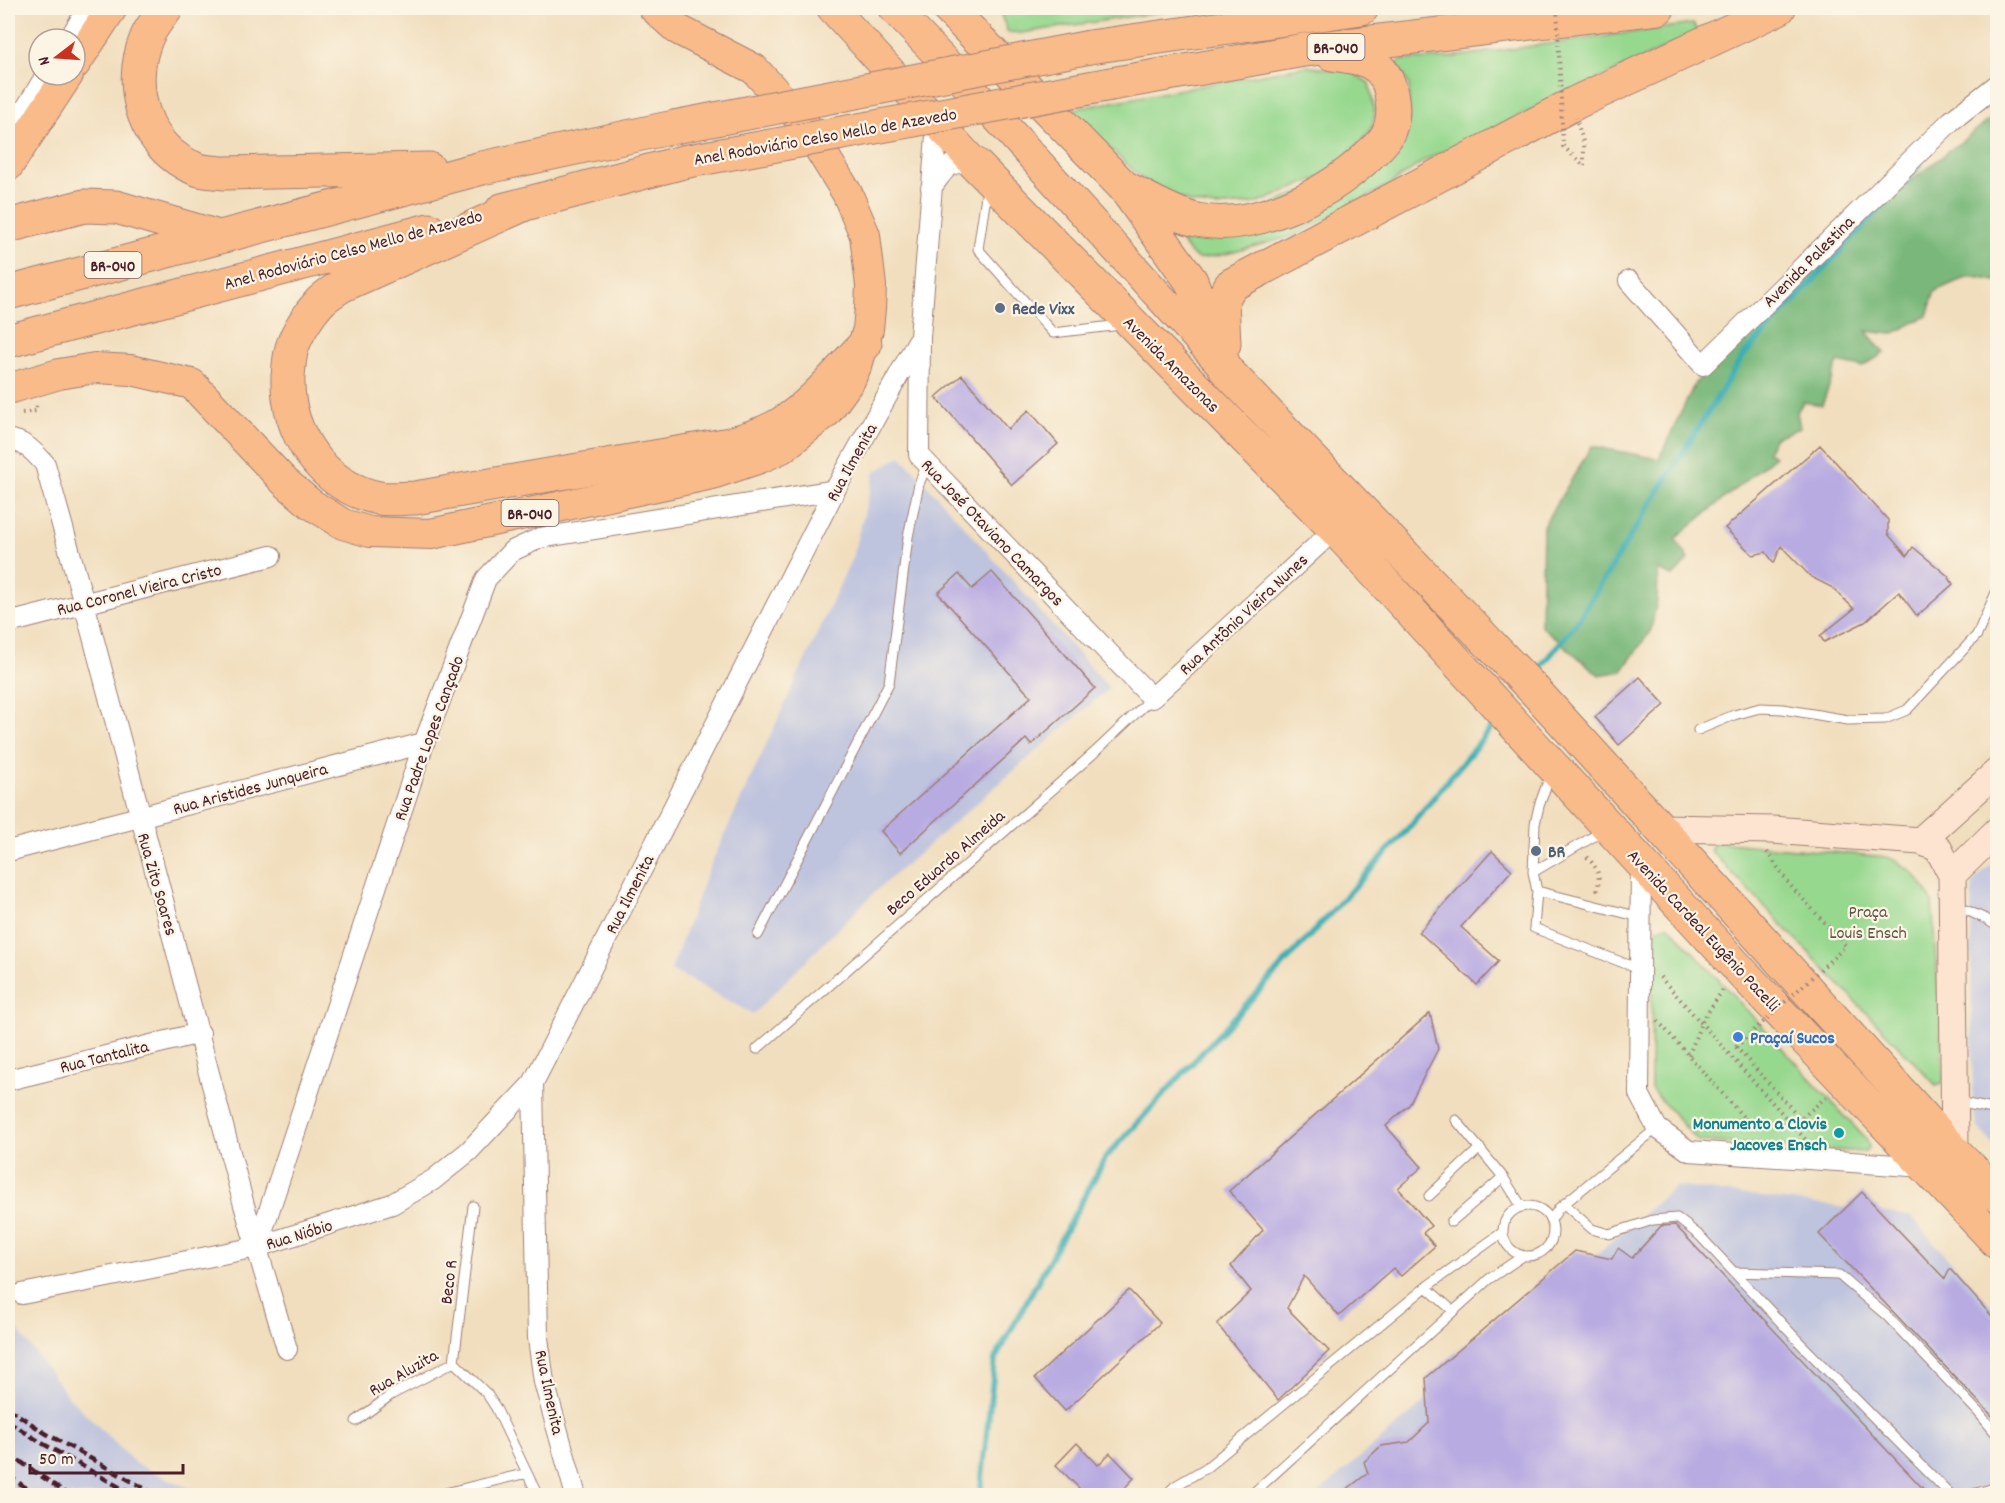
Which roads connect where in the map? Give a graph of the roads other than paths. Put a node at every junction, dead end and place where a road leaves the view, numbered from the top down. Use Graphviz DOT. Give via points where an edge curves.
graph roads {
  1 [pos="88,8"];
  2 [pos="112,8"];
  3 [pos="166,8"];
  4 [pos="654,8"];
  5 [pos="832,8"];
  6 [pos="893,8"];
  7 [pos="948,8"];
  8 [pos="976,8"];
  9 [pos="1250,8"];
  10 [pos="1362,8"];
  11 [pos="1658,8"];
  12 [pos="1779,8"];
  13 [pos="673,18"];
  14 [pos="76,27"];
  15 [pos="980,40"];
  16 [pos="1105,45"];
  17 [pos="87,46"];
  18 [pos="1304,50"];
  19 [pos="1998,84"];
  20 [pos="39,87"];
  21 [pos="60,87"];
  22 [pos="937,123"];
  23 [pos="8,138"];
  24 [pos="8,166"];
  25 [pos="482,168"];
  26 [pos="982,171"];
  27 [pos="1124,187"];
  28 [pos="930,188"];
  29 [pos="523,205"];
  30 [pos="8,226"];
  31 [pos="219,237"];
  32 [pos="1629,281"];
  33 [pos="8,293"];
  34 [pos="1133,324"];
  35 [pos="920,337"];
  36 [pos="8,341"];
  37 [pos="865,344"];
  38 [pos="1226,370"];
  39 [pos="8,389"];
  40 [pos="8,440"];
  41 [pos="927,464"];
  42 [pos="835,490"];
  43 [pos="1335,530"];
  44 [pos="272,556"];
  45 [pos="1998,588"];
  46 [pos="84,603"];
  47 [pos="8,623"];
  48 [pos="1536,692"];
  49 [pos="1152,698"];
  50 [pos="1510,721"];
  51 [pos="1698,730"];
  52 [pos="424,743"];
  53 [pos="1553,768"];
  54 [pos="1998,771"];
  55 [pos="140,817"];
  56 [pos="1610,828"];
  57 [pos="1661,828"];
  58 [pos="1998,830"];
  59 [pos="1920,841"];
  60 [pos="8,851"];
  61 [pos="1641,862"];
  62 [pos="1533,872"];
  63 [pos="1952,874"];
  64 [pos="1536,891"];
  65 [pos="1953,904"];
  66 [pos="1640,917"];
  67 [pos="1998,927"];
  68 [pos="758,935"];
  69 [pos="1639,961"];
  70 [pos="200,1033"];
  71 [pos="757,1049"];
  72 [pos="8,1080"];
  73 [pos="533,1083"];
  74 [pos="1955,1102"];
  75 [pos="1998,1110"];
  76 [pos="1456,1120"];
  77 [pos="1657,1128"];
  78 [pos="1480,1148"];
  79 [pos="1955,1152"];
  80 [pos="1926,1167"];
  81 [pos="1503,1177"];
  82 [pos="1998,1195"];
  83 [pos="1429,1196"];
  84 [pos="1564,1204"];
  85 [pos="474,1206"];
  86 [pos="1522,1207"];
  87 [pos="1551,1220"];
  88 [pos="1450,1222"];
  89 [pos="1503,1232"];
  90 [pos="1998,1243"];
  91 [pos="257,1247"];
  92 [pos="1523,1256"];
  93 [pos="1734,1272"];
  94 [pos="1426,1287"];
  95 [pos="22,1294"];
  96 [pos="1453,1311"];
  97 [pos="287,1349"];
  98 [pos="454,1362"];
  99 [pos="356,1421"];
  100 [pos="1998,1436"];
  101 [pos="527,1473"];
  102 [pos="1998,1487"];
  103 [pos="433,1496"];
  104 [pos="538,1496"];
  105 [pos="576,1496"];
  106 [pos="1166,1496"];
  107 [pos="1250,1496"];
  108 [pos="1952,1496"];
  109 [pos="1966,1496"];
  1 -- 14 [label="street"];
  2 -- 17 [label="main road"];
  3 -- 25 [label="highway" via="146,38 138,69 140,98 145,119 158,142 197,170 224,173"];
  4 -- 13 [label="main road, BR-040"];
  5 -- 22 [label="main road, Avenida Amazonas"];
  6 -- 38 [label="main road, Avenida Amazonas"];
  7 -- 15 [label="highway"];
  8 -- 15 [label="highway"];
  9 -- 16 [label="highway"];
  10 -- 16 [label="highway, Anel Rodoviário Celso Mello de Azevedo / BR-040"];
  11 -- 18 [label="highway, Anel Rodoviário Celso Mello de Azevedo / BR-040"];
  12 -- 38 [label="highway" via="1575,103 1231,285 1222,300"];
  13 -- 37 [label="main road, BR-040" via="754,69 803,122 832,167 865,235 871,286"];
  15 -- 27 [label="highway"];
  16 -- 25 [label="highway, Anel Rodoviário Celso Mello de Azevedo / BR-040, bridge" via="674,127"];
  18 -- 27 [label="highway" via="1365,60 1381,68 1390,84 1394,109 1386,136 1349,174 1308,199 1276,212 1223,221 1197,220"];
  18 -- 29 [label="highway, Anel Rodoviário Celso Mello de Azevedo / BR-040, bridge" via="683,162"];
  19 -- 32 [label="street, Avenida Palestina" via="1951,121 1703,365"];
  20 -- 23 [label="street"];
  21 -- 24 [label="main road"];
  22 -- 26 [label="main road, Avenida Amazonas"];
  22 -- 28 [label="street, Rua José Otaviano Camargos"];
  25 -- 31 [label="highway, Anel Rodoviário Celso Mello de Azevedo / BR-040"];
  26 -- 28 [label="street" via="957,161"];
  26 -- 34 [label="highway, Avenida Amazonas"];
  26 -- 34 [label="lane" via="978,249 1053,333"];
  27 -- 38 [label="highway" via="1191,281"];
  28 -- 35 [label="street, Rua José Otaviano Camargos"];
  29 -- 36 [label="highway, Anel Rodoviário Celso Mello de Azevedo / BR-040"];
  29 -- 37 [label="highway" via="341,286 320,302 292,346 288,388 292,416 304,443 335,478 380,498 415,498 730,444 771,429 794,414"];
  30 -- 31 [label="highway" via="84,206 116,207"];
  31 -- 33 [label="highway, Anel Rodoviário Celso Mello de Azevedo / BR-040"];
  34 -- 43 [label="highway, Avenida Amazonas"];
  35 -- 41 [label="street, Rua José Otaviano Camargos" via="919,455"];
  35 -- 42 [label="street, Rua Ilmenita"];
  37 -- 39 [label="main road, BR-040" via="850,380 826,413 782,448 760,459 712,474 431,534 370,532 343,524 311,504 192,384 131,370 95,368"];
  38 -- 48 [label="highway, Avenida Amazonas"];
  40 -- 46 [label="street, Rua Zito Soares" via="16,440 32,450 45,464"];
  41 -- 49 [label="street, Rua José Otaviano Camargos"];
  41 -- 68 [label="lane" via="908,537 889,683"];
  42 -- 52 [label="street, Rua Padre Lopes Cançado" via="540,538 512,551 486,579"];
  42 -- 73 [label="street, Rua Ilmenita"];
  43 -- 49 [label="street, Rua Antônio Vieira Nunes"];
  43 -- 50 [label="highway, Avenida Amazonas"];
  44 -- 46 [label="street, Rua Coronel Vieira Cristo"];
  45 -- 51 [label="lane" via="1977,635 1907,710 1886,718 1848,720 1760,708"];
  46 -- 47 [label="street, Rua Coronel Vieira Cristo"];
  46 -- 55 [label="street, Rua Zito Soares"];
  48 -- 57 [label="highway, Avenida Cardeal Eugênio Pacelli"];
  49 -- 71 [label="lane, Beco Eduardo Almeida"];
  50 -- 53 [label="highway, Avenida Cardeal Eugênio Pacelli"];
  52 -- 55 [label="street, Rua Aristides Junqueira"];
  52 -- 91 [label="street, Rua Padre Lopes Cançado"];
  53 -- 56 [label="highway, Avenida Cardeal Eugênio Pacelli"];
  53 -- 62 [label="lane" via="1535,824"];
  54 -- 59 [label="street"];
  55 -- 60 [label="street, Rua Aristides Junqueira"];
  55 -- 70 [label="street, Rua Zito Soares"];
  56 -- 61 [label="highway, Avenida Cardeal Eugênio Pacelli"];
  56 -- 62 [label="lane"];
  57 -- 59 [label="street"];
  57 -- 79 [label="highway, Avenida Cardeal Eugênio Pacelli"];
  58 -- 63 [label="street"];
  59 -- 63 [label="street" via="1938,848"];
  61 -- 66 [label="street"];
  61 -- 80 [label="highway, Avenida Cardeal Eugênio Pacelli"];
  62 -- 64 [label="lane"];
  63 -- 65 [label="street"];
  64 -- 66 [label="lane"];
  64 -- 69 [label="lane" via="1534,928"];
  65 -- 67 [label="lane"];
  65 -- 74 [label="street"];
  66 -- 69 [label="street"];
  69 -- 77 [label="street" via="1639,1094"];
  70 -- 72 [label="street, Rua Tantalita"];
  70 -- 91 [label="street, Rua Zito Soares"];
  73 -- 91 [label="street, Rua Nióbio" via="469,1151 433,1180 392,1204"];
  73 -- 105 [label="street, Rua Ilmenita" via="538,1338 544,1383"];
  74 -- 75 [label="lane"];
  74 -- 79 [label="street"];
  76 -- 78 [label="lane"];
  77 -- 80 [label="street" via="1689,1151"];
  77 -- 84 [label="lane"];
  78 -- 81 [label="lane"];
  78 -- 83 [label="lane"];
  79 -- 82 [label="highway, Avenida Cardeal Eugênio Pacelli"];
  80 -- 90 [label="highway, Avenida Cardeal Eugênio Pacelli"];
  81 -- 86 [label="lane"];
  81 -- 88 [label="lane"];
  84 -- 87 [label="lane"];
  84 -- 93 [label="lane" via="1592,1229 1609,1234 1653,1220 1677,1218"];
  85 -- 98 [label="lane, Beco R"];
  86 -- 87 [label="lane" via="1544,1211"];
  86 -- 89 [label="lane" via="1505,1221"];
  87 -- 92 [label="lane" via="1551,1243 1534,1256"];
  89 -- 92 [label="lane" via="1512,1251"];
  89 -- 94 [label="lane"];
  91 -- 95 [label="street, Rua Nióbio"];
  91 -- 97 [label="street, Rua Zito Soares"];
  92 -- 96 [label="lane"];
  93 -- 100 [label="lane" via="1839,1275 1886,1315"];
  93 -- 108 [label="lane"];
  94 -- 96 [label="lane"];
  94 -- 106 [label="lane" via="1206,1468 1175,1486"];
  96 -- 107 [label="lane"];
  98 -- 99 [label="lane, Rua Aluzita" via="391,1395"];
  98 -- 101 [label="lane, Rua Aluzita" via="487,1394"];
  101 -- 103 [label="lane"];
  101 -- 104 [label="lane, Rua Aluzita"];
  102 -- 109 [label="lane"];
}
